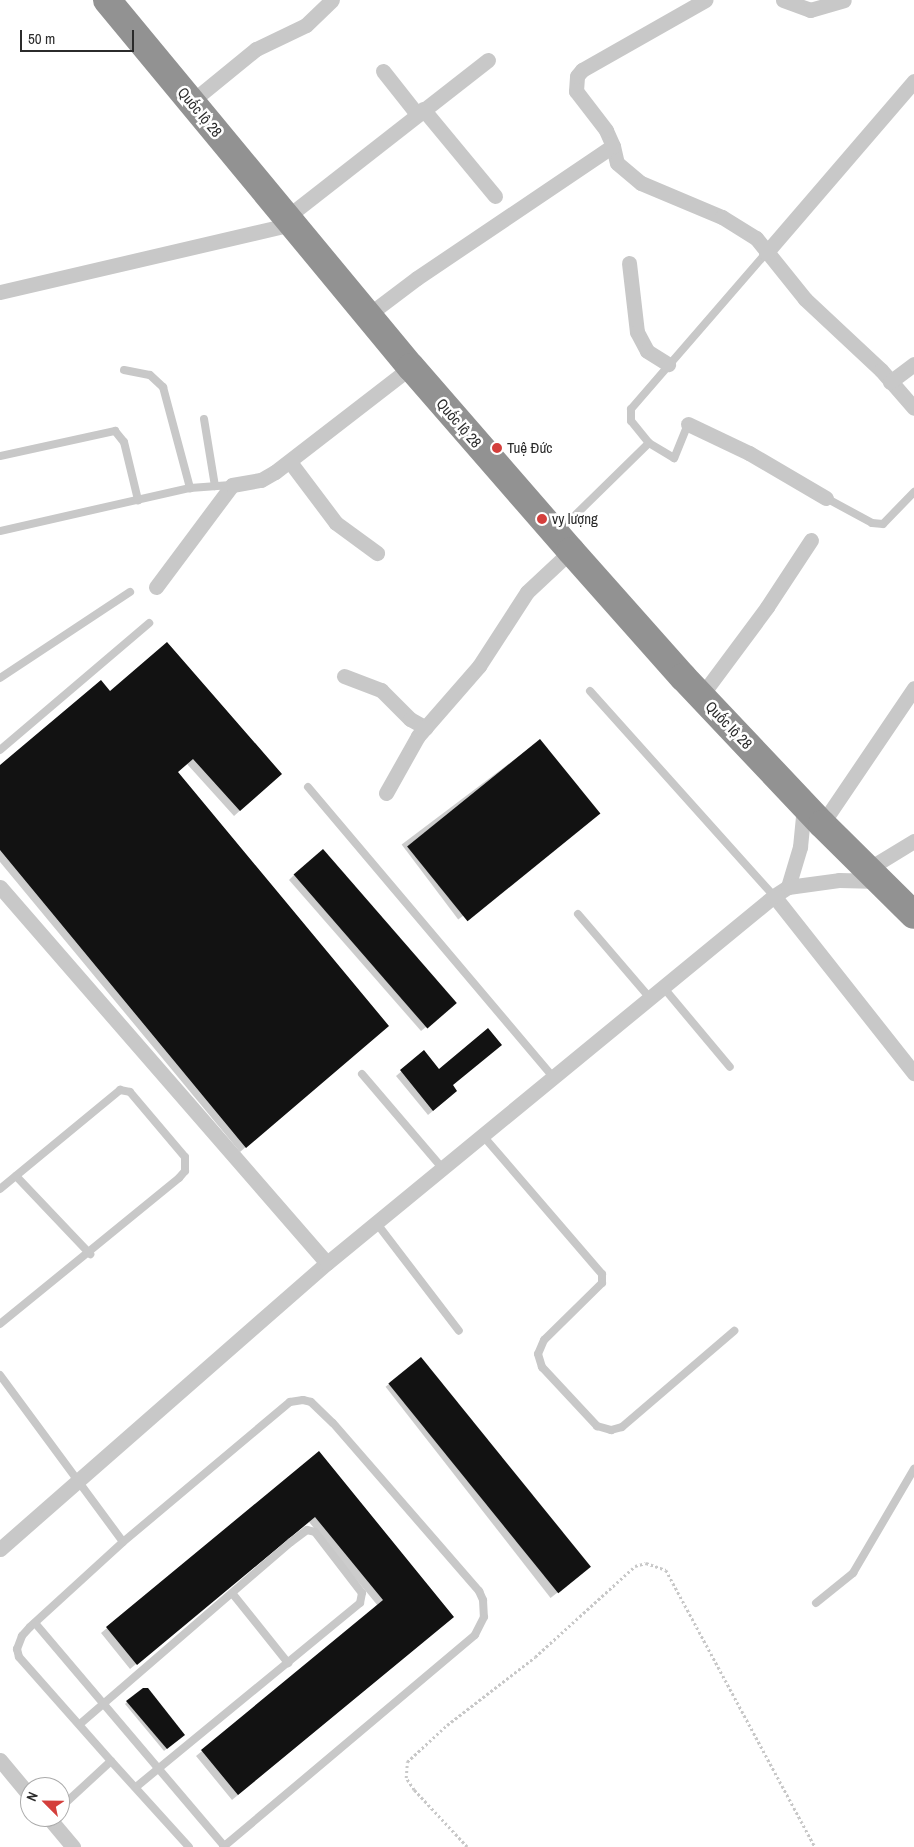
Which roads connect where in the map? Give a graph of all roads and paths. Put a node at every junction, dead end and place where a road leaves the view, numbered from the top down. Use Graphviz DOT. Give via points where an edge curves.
graph roads {
  1 [pos="107,0"];
  2 [pos="332,0"];
  3 [pos="705,0"];
  4 [pos="782,0"];
  5 [pos="844,0"];
  6 [pos="488,60"];
  7 [pos="382,71"];
  8 [pos="914,81"];
  9 [pos="191,102"];
  10 [pos="420,111"];
  11 [pos="613,146"];
  12 [pos="495,196"];
  13 [pos="290,220"];
  14 [pos="766,253"];
  15 [pos="630,263"];
  16 [pos="0,292"];
  17 [pos="368,316"];
  18 [pos="668,364"];
  19 [pos="914,364"];
  20 [pos="411,367"];
  21 [pos="124,370"];
  22 [pos="890,382"];
  23 [pos="914,408"];
  24 [pos="204,419"];
  25 [pos="688,424"];
  26 [pos="648,443"];
  27 [pos="0,456"];
  28 [pos="290,462"];
  29 [pos="232,485"];
  30 [pos="215,486"];
  31 [pos="190,488"];
  32 [pos="914,492"];
  33 [pos="826,498"];
  34 [pos="138,500"];
  35 [pos="0,531"];
  36 [pos="811,540"];
  37 [pos="563,543"];
  38 [pos="377,553"];
  39 [pos="156,587"];
  40 [pos="130,592"];
  41 [pos="149,623"];
  42 [pos="344,676"];
  43 [pos="0,678"];
  44 [pos="914,688"];
  45 [pos="590,691"];
  46 [pos="701,696"];
  47 [pos="426,728"];
  48 [pos="0,750"];
  49 [pos="308,787"];
  50 [pos="386,793"];
  51 [pos="804,804"];
  52 [pos="822,824"];
  53 [pos="914,840"];
  54 [pos="875,875"];
  55 [pos="0,887"];
  56 [pos="788,888"];
  57 [pos="774,896"];
  58 [pos="578,914"];
  59 [pos="914,916"];
  60 [pos="663,986"];
  61 [pos="650,998"];
  62 [pos="730,1067"];
  63 [pos="914,1073"];
  64 [pos="362,1074"];
  65 [pos="553,1077"];
  66 [pos="484,1137"];
  67 [pos="443,1169"];
  68 [pos="16,1176"];
  69 [pos="0,1189"];
  70 [pos="378,1225"];
  71 [pos="90,1254"];
  72 [pos="328,1263"];
  73 [pos="0,1324"];
  74 [pos="459,1331"];
  75 [pos="734,1331"];
  76 [pos="0,1375"];
  77 [pos="914,1469"];
  78 [pos="78,1480"];
  79 [pos="123,1542"];
  80 [pos="0,1549"];
  81 [pos="232,1593"];
  82 [pos="816,1603"];
  83 [pos="35,1623"];
  84 [pos="288,1663"];
  85 [pos="104,1705"];
  86 [pos="80,1724"];
  87 [pos="0,1760"];
  88 [pos="112,1761"];
  89 [pos="159,1770"];
  90 [pos="20,1784"];
  91 [pos="136,1787"];
  92 [pos="70,1799"];
  93 [pos="57,1827"];
  94 [pos="73,1847"];
  95 [pos="189,1847"];
  96 [pos="223,1847"];
  97 [pos="467,1847"];
  98 [pos="816,1847"];
  1 -- 9 [label="highway, Quốc lộ 28"];
  2 -- 9 [label="street" via="306,25 265,43 242,58"];
  3 -- 11 [label="street" via="576,76 576,91 606,130"];
  4 -- 5 [label="street" via="810,10"];
  6 -- 10 [label="street"];
  7 -- 10 [label="street"];
  8 -- 14 [label="street"];
  9 -- 13 [label="highway, Quốc lộ 28"];
  10 -- 12 [label="street"];
  10 -- 13 [label="street"];
  11 -- 14 [label="street" via="617,163 640,183 745,229"];
  11 -- 17 [label="street" via="417,278"];
  13 -- 16 [label="street"];
  13 -- 17 [label="highway, Quốc lộ 28"];
  14 -- 18 [label="lane"];
  14 -- 22 [label="street" via="805,299"];
  15 -- 18 [label="street" via="637,332 647,351"];
  17 -- 20 [label="highway, Quốc lộ 28"];
  18 -- 26 [label="lane" via="630,409 631,421"];
  19 -- 22 [label="street"];
  20 -- 28 [label="street"];
  20 -- 37 [label="highway, Quốc lộ 28"];
  21 -- 31 [label="lane" via="150,375 163,388"];
  22 -- 23 [label="street"];
  24 -- 30 [label="lane"];
  25 -- 26 [label="lane" via="674,458"];
  25 -- 33 [label="street"];
  26 -- 37 [label="lane"];
  27 -- 34 [label="lane" via="104,432 118,432 124,442"];
  28 -- 29 [label="street" via="261,480"];
  28 -- 38 [label="street" via="336,523"];
  29 -- 30 [label="lane"];
  29 -- 39 [label="street"];
  30 -- 31 [label="lane"];
  31 -- 34 [label="lane"];
  32 -- 33 [label="lane" via="884,524 872,523"];
  34 -- 35 [label="lane"];
  36 -- 46 [label="street" via="767,607"];
  37 -- 46 [label="highway, Quốc lộ 28"];
  37 -- 47 [label="street" via="479,666"];
  40 -- 43 [label="lane"];
  41 -- 48 [label="lane"];
  42 -- 47 [label="street" via="381,690 410,719"];
  44 -- 52 [label="street"];
  45 -- 57 [label="lane"];
  46 -- 51 [label="highway, Quốc lộ 28"];
  47 -- 50 [label="street" via="398,767"];
  49 -- 65 [label="lane"];
  51 -- 52 [label="highway, Quốc lộ 28"];
  51 -- 56 [label="street" via="800,847"];
  52 -- 54 [label="highway, Quốc lộ 28"];
  53 -- 54 [label="street"];
  54 -- 56 [label="street"];
  54 -- 59 [label="highway, Quốc lộ 28"];
  55 -- 72 [label="street"];
  56 -- 57 [label="street"];
  57 -- 60 [label="street"];
  57 -- 63 [label="street"];
  58 -- 61 [label="lane"];
  60 -- 61 [label="street"];
  60 -- 62 [label="lane"];
  61 -- 65 [label="street"];
  64 -- 67 [label="lane"];
  65 -- 66 [label="street"];
  66 -- 67 [label="street"];
  66 -- 75 [label="lane" via="602,1274 602,1283 544,1340 538,1354 542,1367 597,1426 611,1430 622,1427"];
  67 -- 70 [label="street"];
  68 -- 69 [label="lane"];
  68 -- 71 [label="lane"];
  68 -- 71 [label="lane" via="113,1092 130,1092 182,1151 184,1171"];
  70 -- 72 [label="street"];
  70 -- 74 [label="lane"];
  71 -- 73 [label="lane"];
  72 -- 78 [label="street"];
  76 -- 78 [label="lane"];
  77 -- 82 [label="lane" via="853,1573"];
  78 -- 79 [label="lane"];
  78 -- 80 [label="street"];
  79 -- 83 [label="lane"];
  79 -- 96 [label="lane" via="290,1402 303,1400 312,1402 333,1423 484,1600 484,1617 475,1635"];
  81 -- 84 [label="lane"];
  81 -- 84 [label="lane" via="307,1530 315,1532 362,1593 362,1598 360,1604"];
  81 -- 85 [label="lane"];
  83 -- 85 [label="lane"];
  83 -- 86 [label="lane" via="22,1636 17,1649 19,1656"];
  84 -- 89 [label="lane"];
  85 -- 86 [label="lane"];
  85 -- 89 [label="lane"];
  86 -- 88 [label="lane"];
  87 -- 90 [label="street"];
  88 -- 91 [label="lane"];
  88 -- 92 [label="lane"];
  89 -- 91 [label="lane"];
  89 -- 96 [label="lane"];
  91 -- 95 [label="lane"];
  93 -- 94 [label="street"];
  97 -- 98 [label="path" via="414,1790 406,1778 407,1762 446,1725 534,1657 635,1566 646,1563 666,1570"];
}
